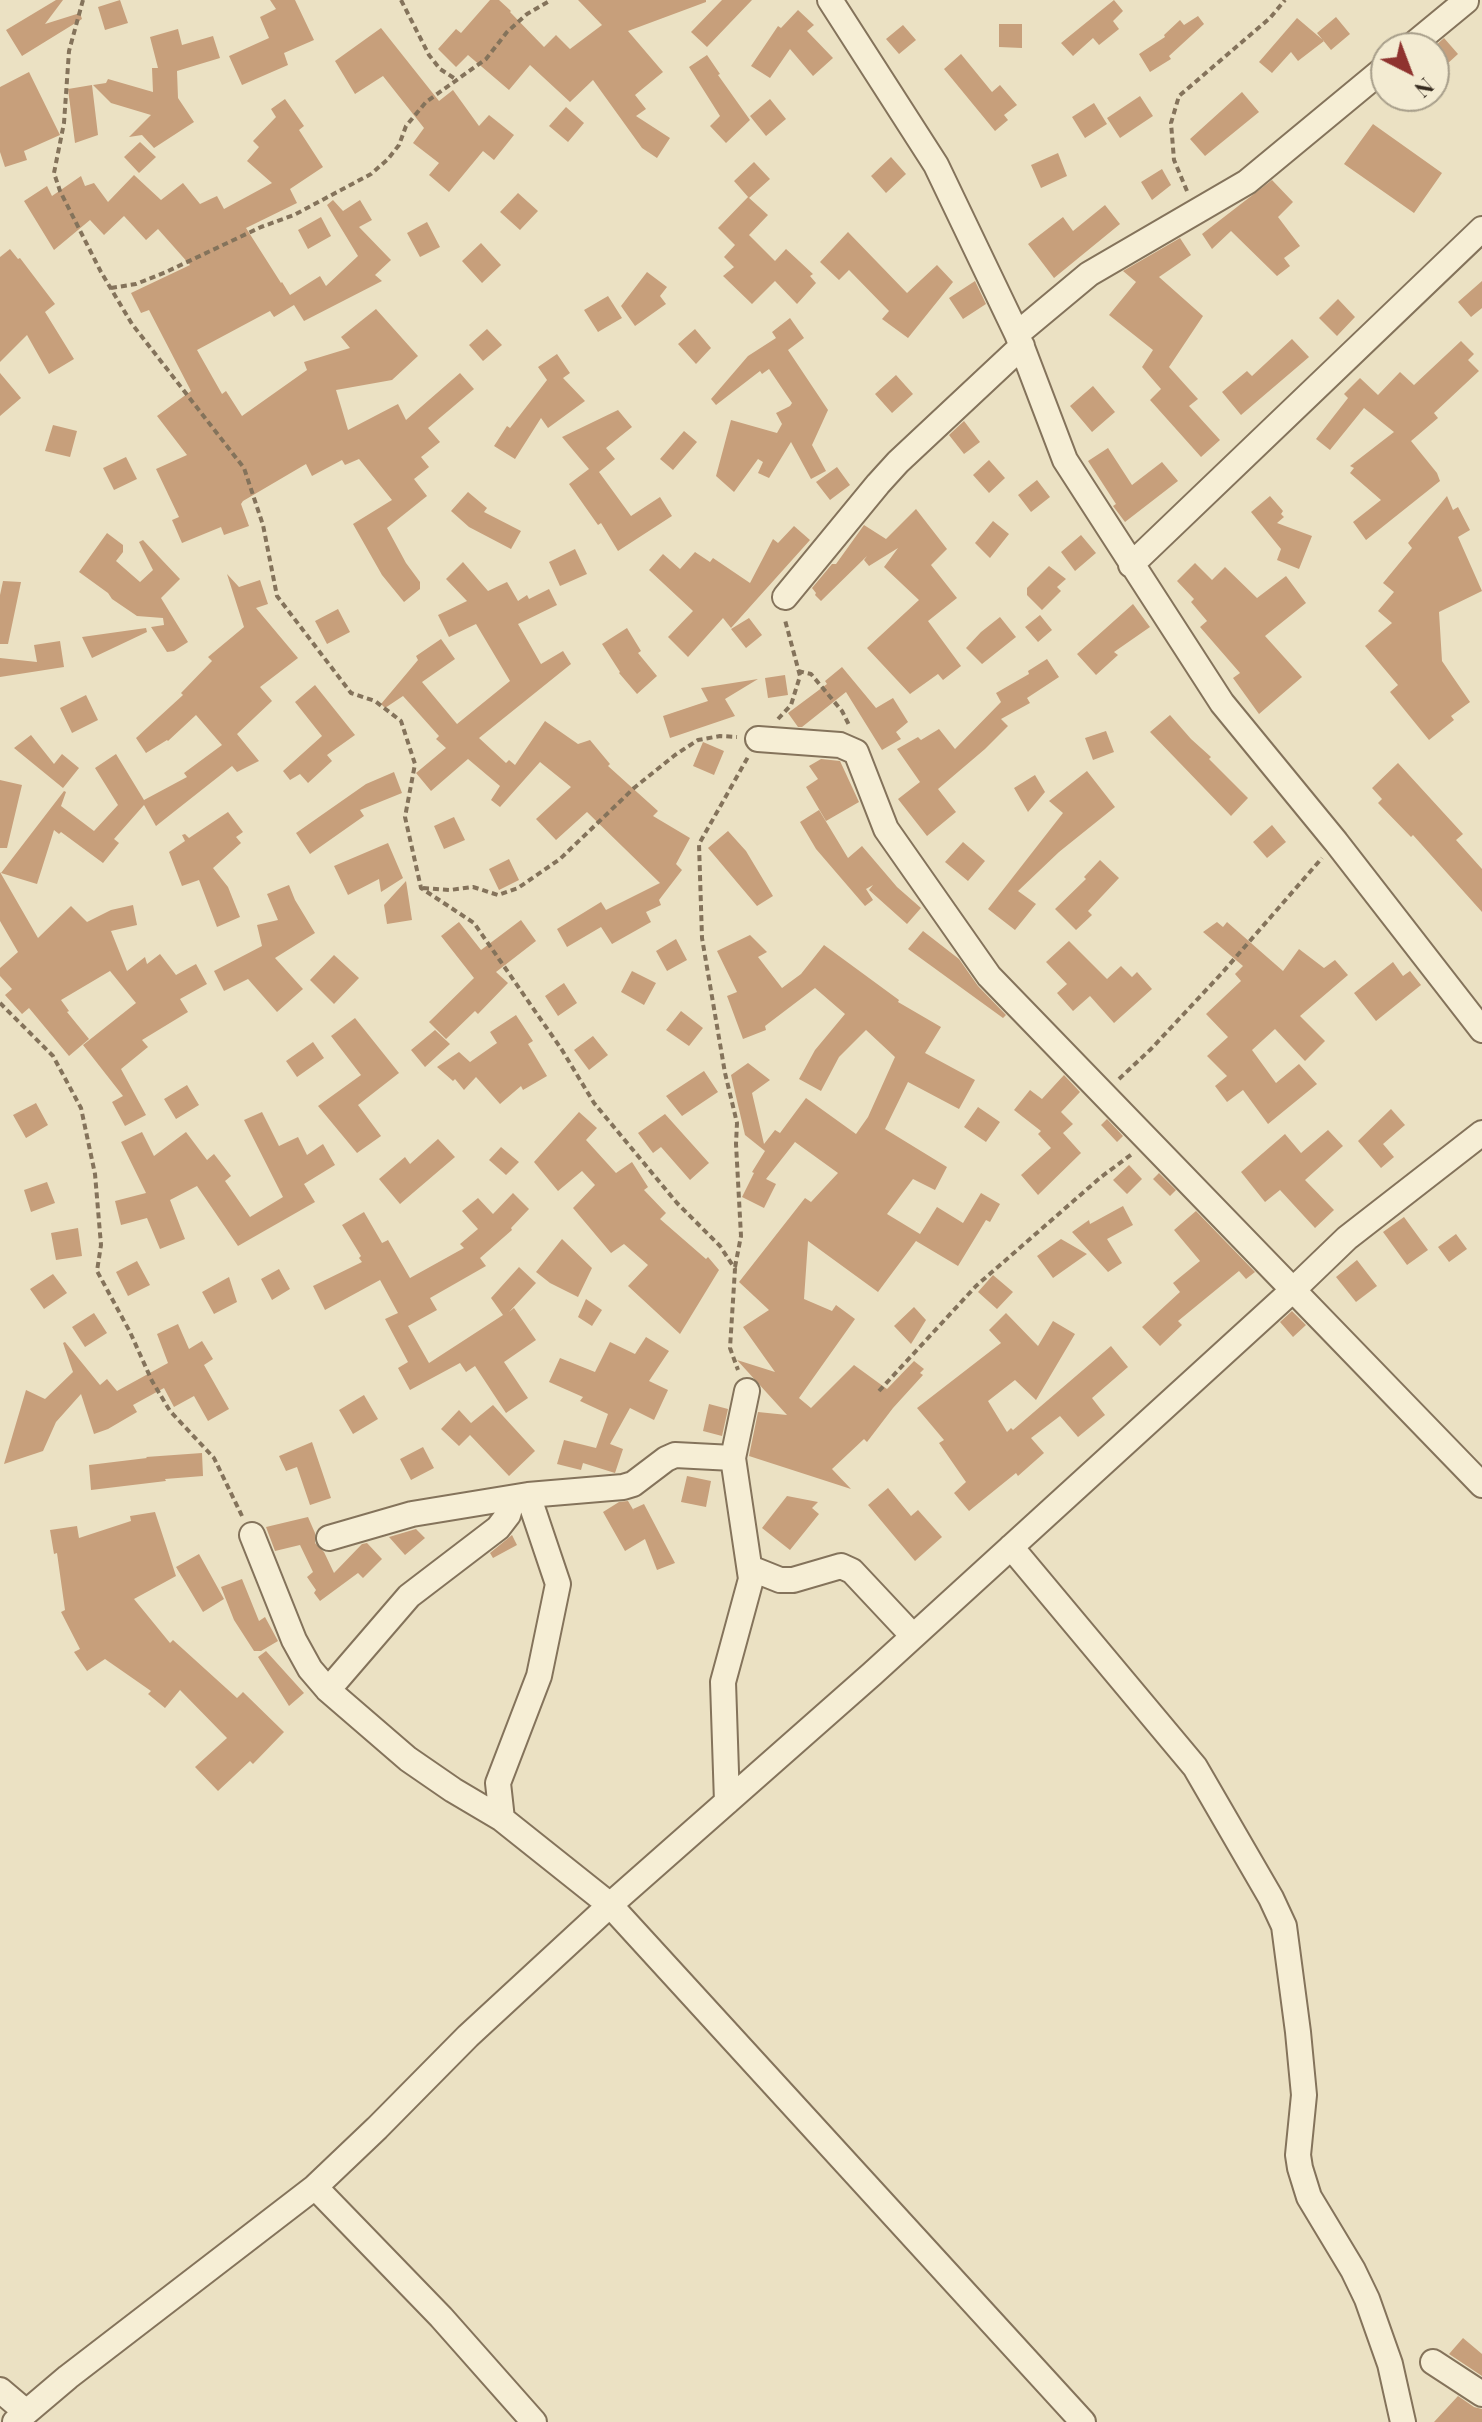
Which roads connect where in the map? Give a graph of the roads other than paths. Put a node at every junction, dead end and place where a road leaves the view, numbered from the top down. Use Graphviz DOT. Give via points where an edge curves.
graph roads {
  1 [pos="830,0"];
  2 [pos="1466,1"];
  3 [pos="1428,32"];
  4 [pos="1370,80"];
  5 [pos="1482,229"];
  6 [pos="1019,340"];
  7 [pos="1131,565"];
  8 [pos="785,597"];
  9 [pos="758,739"];
  10 [pos="1482,1030"];
  11 [pos="1482,1133"];
  12 [pos="1294,1289"];
  13 [pos="747,1391"];
  14 [pos="733,1458"];
  15 [pos="1482,1485"];
  16 [pos="520,1496"];
  17 [pos="252,1535"];
  18 [pos="329,1538"];
  19 [pos="1011,1547"];
  20 [pos="750,1568"];
  21 [pos="913,1636"];
  22 [pos="328,1690"];
  23 [pos="727,1802"];
  24 [pos="502,1819"];
  25 [pos="610,1905"];
  26 [pos="315,2187"];
  27 [pos="1433,2362"];
  28 [pos="0,2390"];
  29 [pos="1482,2394"];
  30 [pos="20,2417"];
  31 [pos="534,2422"];
  32 [pos="1083,2422"];
  33 [pos="1403,2422"];
  1 -- 6 [label="street" via="936,165"];
  2 -- 3 [label="street"];
  4 -- 6 [label="street" via="1247,182 1089,274"];
  5 -- 7 [label="street"];
  6 -- 7 [label="street" via="1065,460"];
  6 -- 8 [label="street" via="888,473"];
  7 -- 10 [label="street" via="1222,703"];
  9 -- 12 [label="street" via="840,745 856,752 886,829 989,976"];
  11 -- 12 [label="street" via="1347,1238"];
  12 -- 15 [label="street"];
  12 -- 19 [label="street"];
  13 -- 14 [label="street"];
  14 -- 16 [label="street" via="675,1455 623,1487"];
  14 -- 20 [label="street"];
  16 -- 18 [label="street" via="412,1514"];
  16 -- 22 [label="street" via="498,1528 409,1596"];
  16 -- 24 [label="street" via="558,1584 539,1676 498,1783"];
  17 -- 22 [label="street" via="294,1640"];
  19 -- 21 [label="street"];
  19 -- 33 [label="street" via="1195,1767 1284,1926 1304,2095 1300,2168 1309,2197 1367,2299"];
  20 -- 21 [label="street" via="793,1580 841,1566 852,1571"];
  20 -- 23 [label="street" via="723,1682"];
  21 -- 23 [label="street"];
  22 -- 24 [label="street" via="408,1759"];
  23 -- 25 [label="street"];
  24 -- 25 [label="street"];
  25 -- 26 [label="street"];
  25 -- 32 [label="street"];
  26 -- 30 [label="street"];
  26 -- 31 [label="street"];
  27 -- 29 [label="street"];
  28 -- 30 [label="street"];
}
